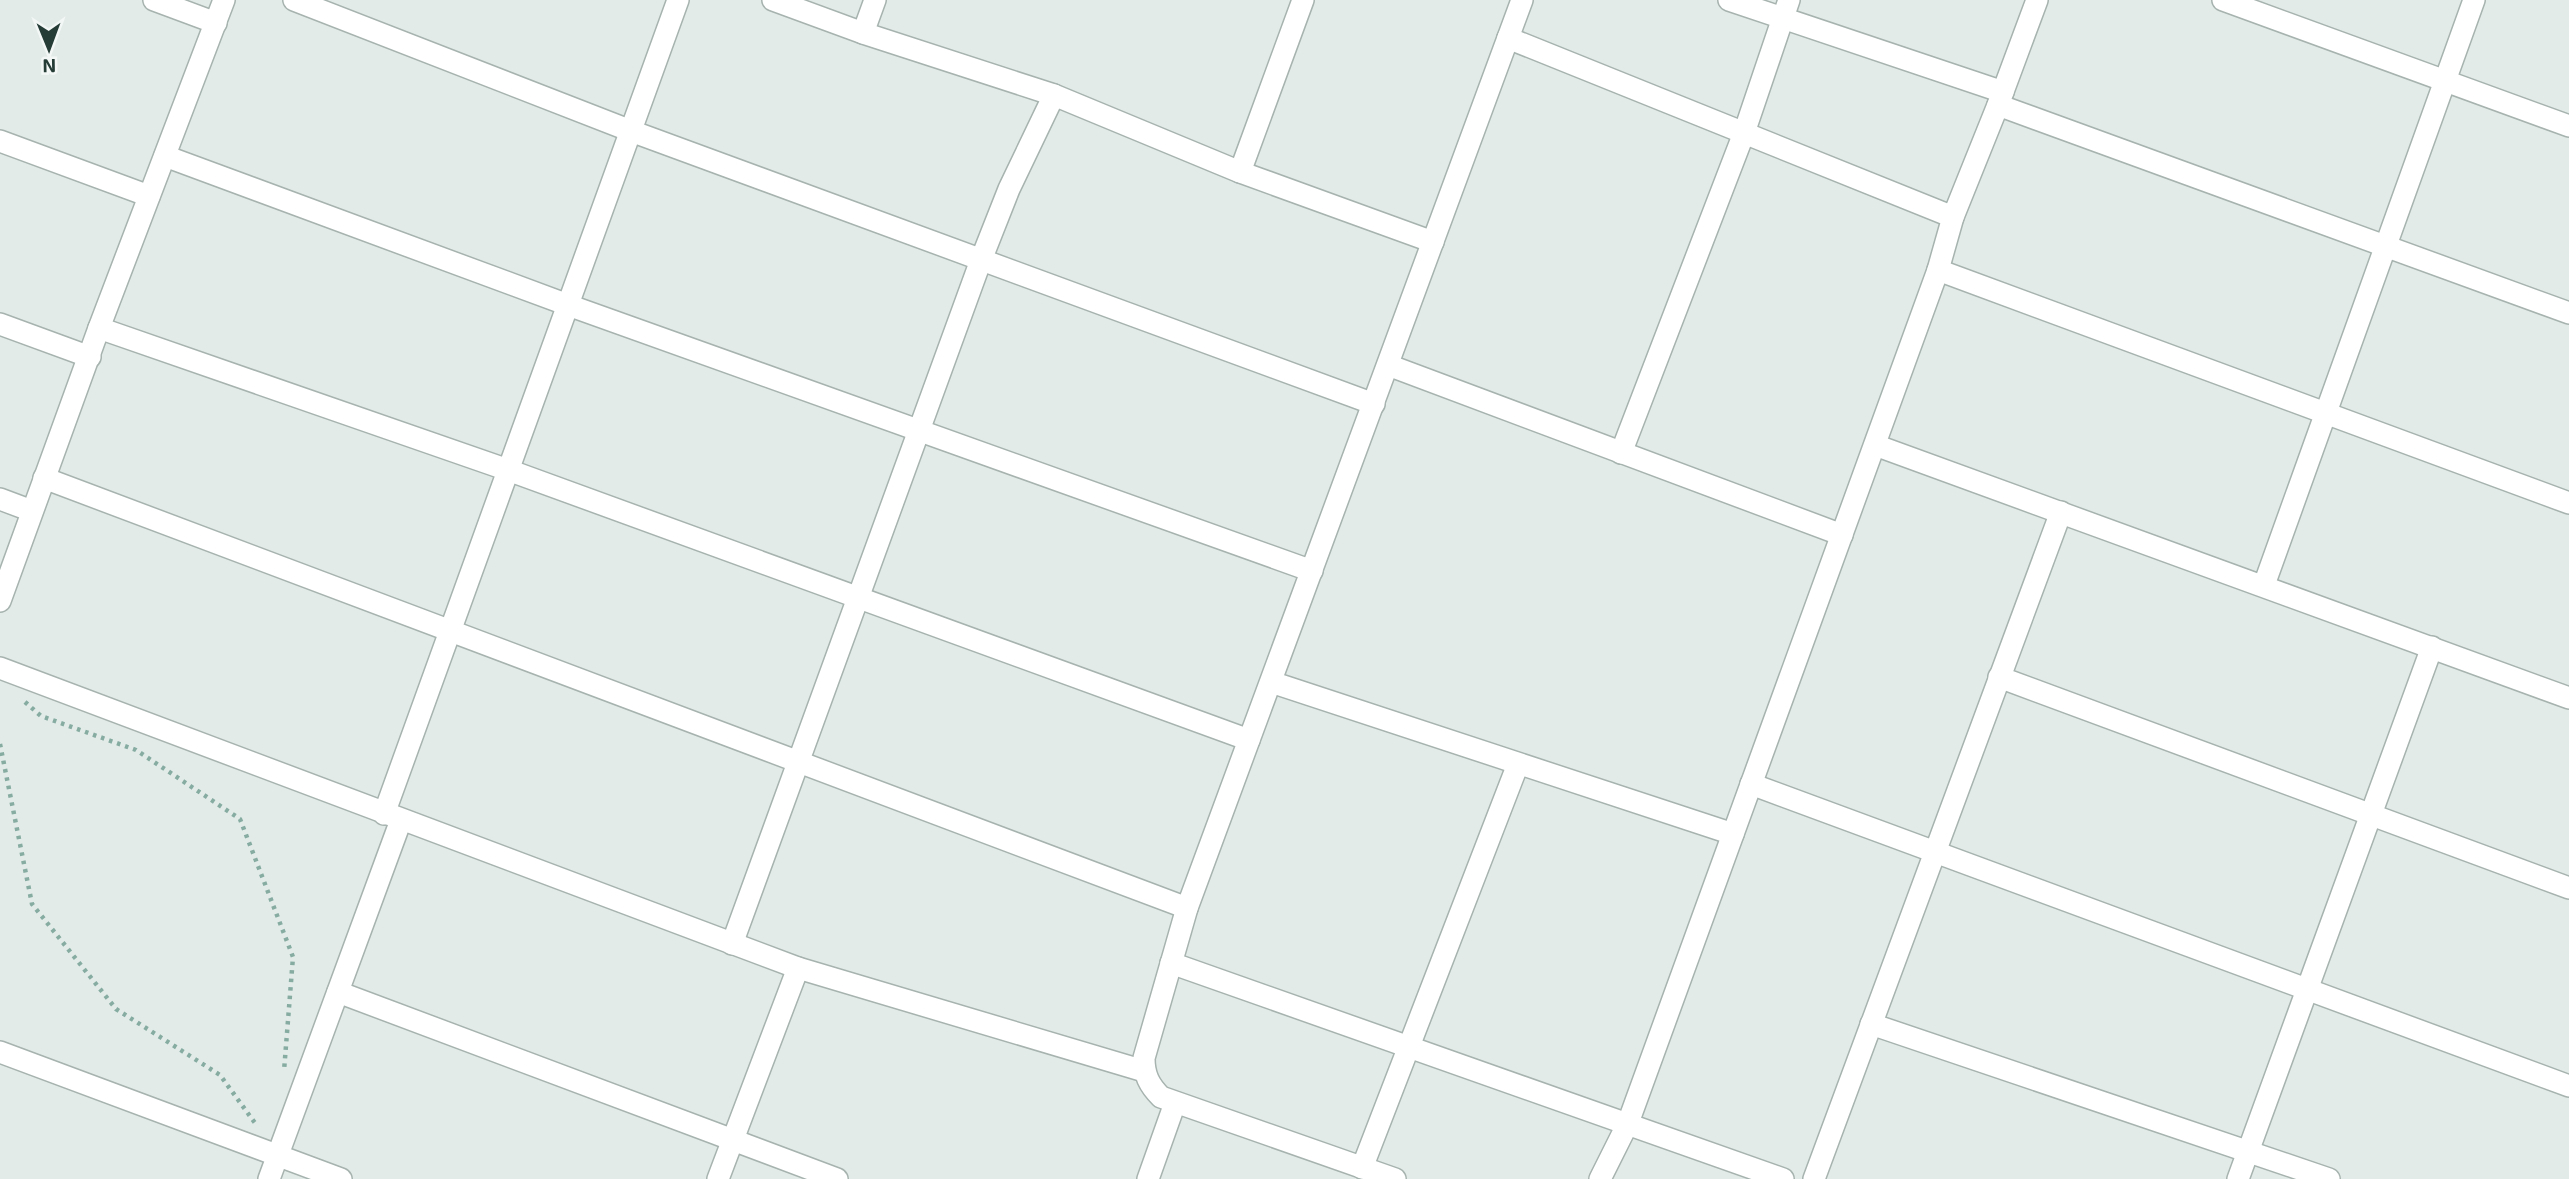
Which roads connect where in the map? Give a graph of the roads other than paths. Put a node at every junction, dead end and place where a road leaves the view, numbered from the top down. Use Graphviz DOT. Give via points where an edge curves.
graph roads {
  1 [pos="155,0"];
  2 [pos="224,0"];
  3 [pos="294,0"];
  4 [pos="678,0"];
  5 [pos="772,0"];
  6 [pos="875,0"];
  7 [pos="1303,0"];
  8 [pos="1522,0"];
  9 [pos="1729,0"];
  10 [pos="2036,0"];
  11 [pos="2223,0"];
  12 [pos="2474,0"];
  13 [pos="1786,9"];
  14 [pos="216,23"];
  15 [pos="863,33"];
  16 [pos="1508,38"];
  17 [pos="2445,81"];
  18 [pos="1054,95"];
  19 [pos="2001,99"];
  20 [pos="2569,126"];
  21 [pos="631,131"];
  22 [pos="1744,133"];
  23 [pos="0,141"];
  24 [pos="165,156"];
  25 [pos="1240,172"];
  26 [pos="149,196"];
  27 [pos="1953,217"];
  28 [pos="1433,242"];
  29 [pos="2386,246"];
  30 [pos="981,260"];
  31 [pos="1938,270"];
  32 [pos="568,305"];
  33 [pos="2569,313"];
  34 [pos="0,324"];
  35 [pos="99,328"];
  36 [pos="89,356"];
  37 [pos="1388,365"];
  38 [pos="1374,404"];
  39 [pos="2326,413"];
  40 [pos="917,430"];
  41 [pos="1875,445"];
  42 [pos="1621,453"];
  43 [pos="508,470"];
  44 [pos="44,478"];
  45 [pos="0,499"];
  46 [pos="2569,503"];
  47 [pos="32,512"];
  48 [pos="2061,512"];
  49 [pos="1842,535"];
  50 [pos="1312,571"];
  51 [pos="2264,585"];
  52 [pos="856,597"];
  53 [pos="0,601"];
  54 [pos="450,632"];
  55 [pos="2432,647"];
  56 [pos="0,668"];
  57 [pos="1999,677"];
  58 [pos="1271,682"];
  59 [pos="2569,698"];
  60 [pos="1250,740"];
  61 [pos="797,763"];
  62 [pos="1518,764"];
  63 [pos="1751,784"];
  64 [pos="2370,815"];
  65 [pos="392,817"];
  66 [pos="1733,834"];
  67 [pos="1935,852"];
  68 [pos="2569,888"];
  69 [pos="1187,908"];
  70 [pos="732,944"];
  71 [pos="1171,963"];
  72 [pos="798,968"];
  73 [pos="2306,989"];
  74 [pos="338,992"];
  75 [pos="1871,1024"];
  76 [pos="1407,1048"];
  77 [pos="0,1052"];
  78 [pos="1144,1071"];
  79 [pos="2569,1086"];
  80 [pos="1175,1103"];
  81 [pos="1628,1123"];
  82 [pos="733,1140"];
  83 [pos="2249,1151"];
  84 [pos="278,1155"];
  85 [pos="1362,1168"];
  86 [pos="269,1179"];
  87 [pos="341,1179"];
  88 [pos="718,1179"];
  89 [pos="837,1179"];
  90 [pos="1148,1179"];
  91 [pos="1395,1179"];
  92 [pos="1600,1179"];
  93 [pos="1783,1179"];
  94 [pos="1814,1179"];
  95 [pos="2238,1179"];
  96 [pos="2329,1179"];
  1 -- 14 [label="street"];
  2 -- 14 [label="street"];
  3 -- 21 [label="street"];
  4 -- 21 [label="street"];
  5 -- 15 [label="street"];
  6 -- 15 [label="street"];
  7 -- 25 [label="street"];
  8 -- 16 [label="street"];
  9 -- 13 [label="street"];
  10 -- 19 [label="street"];
  11 -- 17 [label="street"];
  12 -- 17 [label="street"];
  13 -- 19 [label="street"];
  13 -- 22 [label="street"];
  14 -- 24 [label="street"];
  15 -- 18 [label="street"];
  16 -- 22 [label="street"];
  16 -- 28 [label="street"];
  17 -- 20 [label="street"];
  17 -- 29 [label="street"];
  18 -- 25 [label="street"];
  18 -- 30 [label="street"];
  19 -- 27 [label="street"];
  19 -- 29 [label="street"];
  21 -- 30 [label="street"];
  21 -- 32 [label="street"];
  22 -- 27 [label="street"];
  22 -- 42 [label="street"];
  23 -- 26 [label="street"];
  24 -- 26 [label="street"];
  24 -- 32 [label="street"];
  25 -- 28 [label="street"];
  26 -- 35 [label="street"];
  27 -- 31 [label="street"];
  28 -- 37 [label="street"];
  29 -- 33 [label="street"];
  29 -- 39 [label="street"];
  30 -- 38 [label="street"];
  30 -- 40 [label="street"];
  31 -- 39 [label="street"];
  31 -- 41 [label="street"];
  32 -- 40 [label="street"];
  32 -- 43 [label="street"];
  34 -- 36 [label="street"];
  35 -- 36 [label="street"];
  35 -- 43 [label="street"];
  36 -- 44 [label="street"];
  37 -- 38 [label="street"];
  37 -- 42 [label="street"];
  38 -- 50 [label="street"];
  39 -- 46 [label="street"];
  39 -- 51 [label="street"];
  40 -- 50 [label="street"];
  40 -- 52 [label="street"];
  41 -- 48 [label="street"];
  41 -- 49 [label="street"];
  42 -- 49 [label="street"];
  43 -- 52 [label="street"];
  43 -- 54 [label="street"];
  44 -- 47 [label="street"];
  44 -- 54 [label="street"];
  45 -- 47 [label="street"];
  47 -- 53 [label="street"];
  48 -- 51 [label="street"];
  48 -- 57 [label="street"];
  49 -- 63 [label="street"];
  50 -- 58 [label="street"];
  51 -- 55 [label="street"];
  52 -- 60 [label="street"];
  52 -- 61 [label="street"];
  54 -- 61 [label="street"];
  54 -- 65 [label="street"];
  55 -- 59 [label="street"];
  55 -- 64 [label="street"];
  56 -- 65 [label="street"];
  57 -- 64 [label="street"];
  57 -- 67 [label="street"];
  58 -- 60 [label="street"];
  58 -- 62 [label="street"];
  60 -- 69 [label="street"];
  61 -- 69 [label="street"];
  61 -- 70 [label="street"];
  62 -- 66 [label="street"];
  62 -- 76 [label="street"];
  63 -- 66 [label="street"];
  63 -- 67 [label="street"];
  64 -- 68 [label="street"];
  64 -- 73 [label="street"];
  65 -- 70 [label="street"];
  65 -- 74 [label="street"];
  66 -- 81 [label="street"];
  67 -- 73 [label="street"];
  67 -- 75 [label="street"];
  69 -- 71 [label="street"];
  70 -- 72 [label="street"];
  71 -- 76 [label="street"];
  71 -- 78 [label="street"];
  72 -- 78 [label="street"];
  72 -- 82 [label="street"];
  73 -- 79 [label="street"];
  73 -- 83 [label="street"];
  74 -- 82 [label="street"];
  74 -- 84 [label="street"];
  75 -- 83 [label="street"];
  75 -- 94 [label="street"];
  76 -- 81 [label="street"];
  76 -- 85 [label="street"];
  77 -- 84 [label="street"];
  78 -- 80 [label="street" via="1150,1086"];
  80 -- 85 [label="street"];
  80 -- 90 [label="street"];
  81 -- 92 [label="street"];
  81 -- 93 [label="street"];
  82 -- 88 [label="street"];
  82 -- 89 [label="street"];
  83 -- 95 [label="street"];
  83 -- 96 [label="street"];
  84 -- 86 [label="street"];
  84 -- 87 [label="street"];
  85 -- 91 [label="street"];
}
